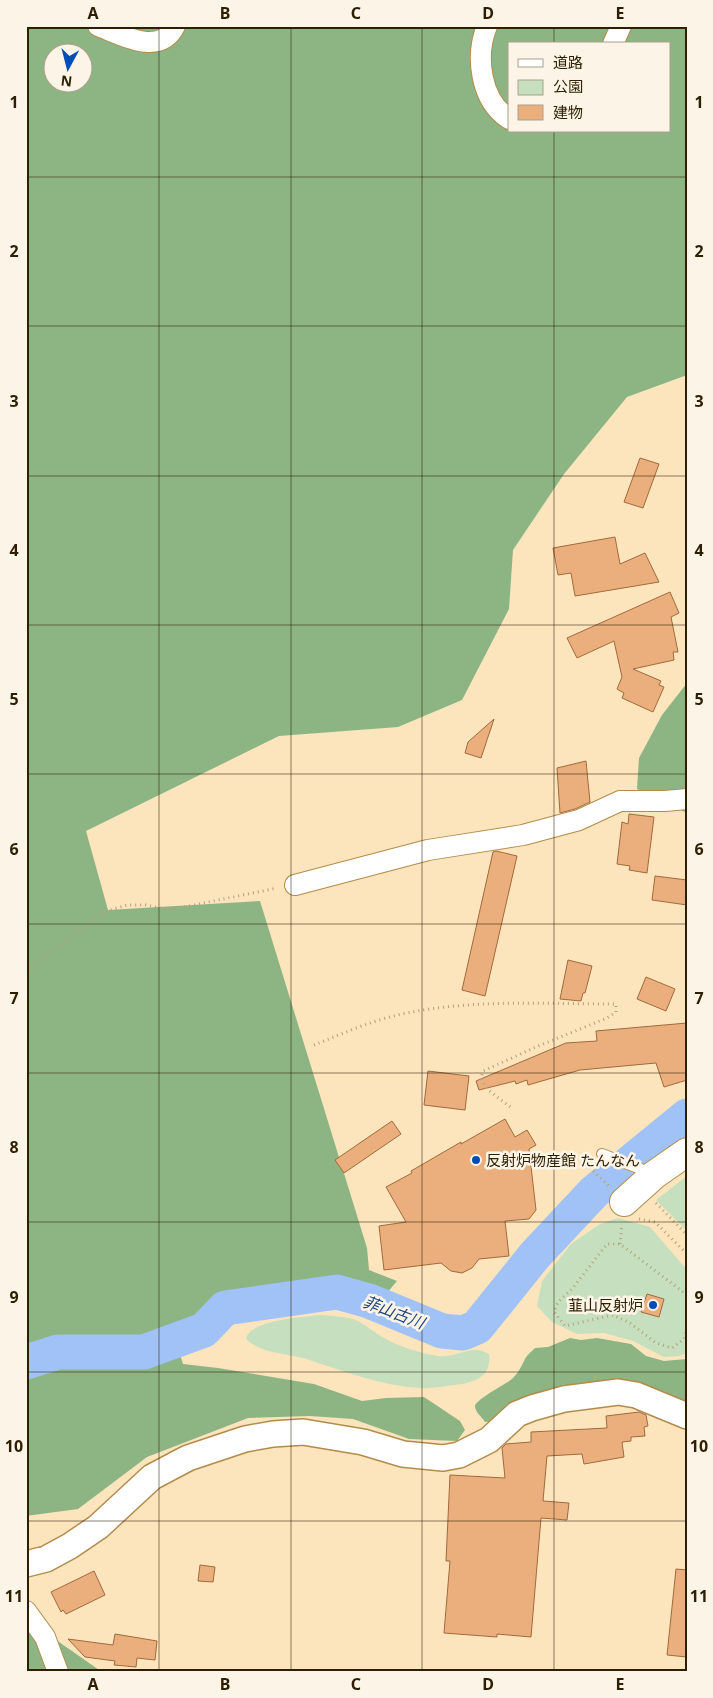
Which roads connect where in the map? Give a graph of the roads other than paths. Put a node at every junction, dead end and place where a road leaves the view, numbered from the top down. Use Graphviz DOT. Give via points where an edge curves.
graph roads {
  1 [pos="98,26"];
  2 [pos="176,26"];
  3 [pos="487,26"];
  4 [pos="621,26"];
  5 [pos="614,42"];
  6 [pos="508,118"];
  7 [pos="687,799"];
  8 [pos="295,884"];
  9 [pos="687,1152"];
  10 [pos="602,1154"];
  11 [pos="634,1185"];
  12 [pos="687,1416"];
  13 [pos="26,1564"];
  14 [pos="26,1611"];
  15 [pos="58,1672"];
  1 -- 2 [label="street" via="137,41 155,43 168,38"];
  3 -- 6 [label="street" via="481,66 489,94"];
  4 -- 5 [label="street"];
  7 -- 8 [label="street" via="620,801 579,820 523,835 428,850"];
  9 -- 11 [label="main road"];
  10 -- 11 [label="lane"];
  12 -- 13 [label="street" via="618,1392 564,1400 517,1414 489,1440 459,1455 443,1458 403,1454 363,1442 303,1432 245,1440 188,1458 152,1477 98,1527 46,1559"];
  14 -- 15 [label="street" via="46,1637"];
}
